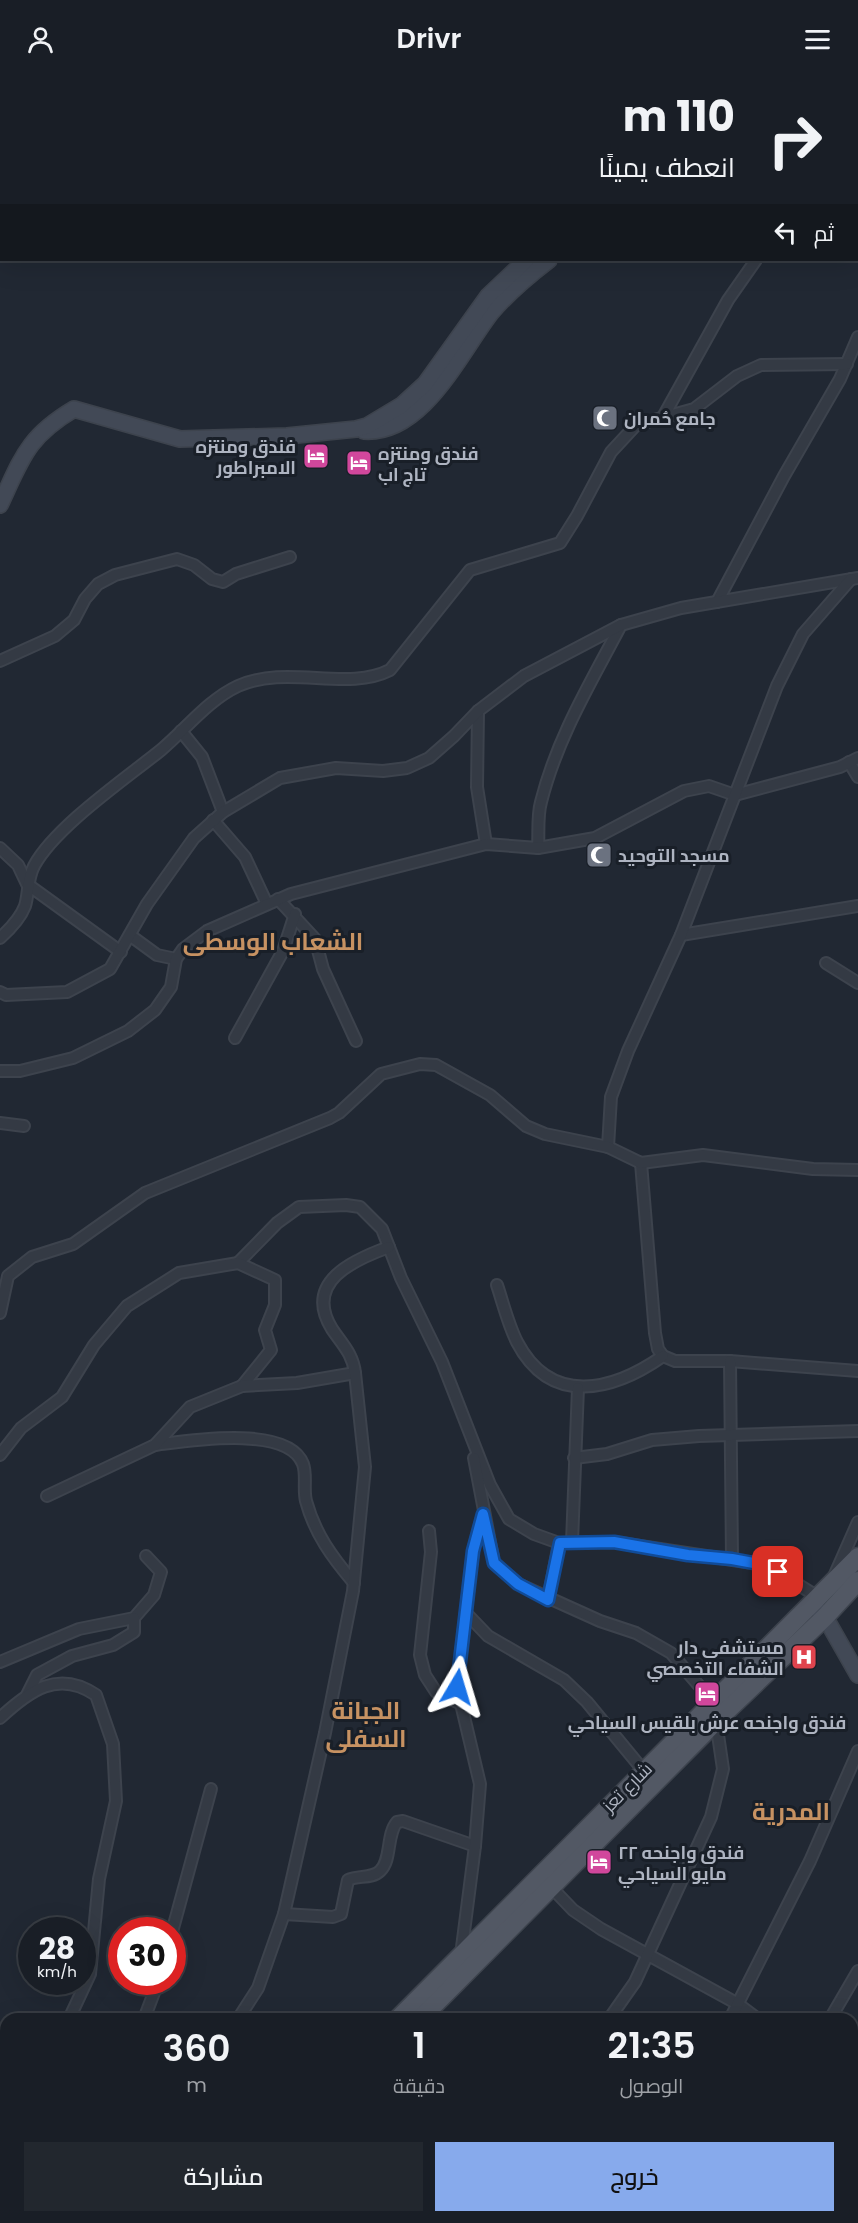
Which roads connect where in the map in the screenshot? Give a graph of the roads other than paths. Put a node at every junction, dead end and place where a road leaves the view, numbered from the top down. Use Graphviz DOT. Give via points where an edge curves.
graph roads {
  1 [pos="525,261"];
  2 [pos="548,261"];
  3 [pos="755,261"];
  4 [pos="858,337"];
  5 [pos="847,364"];
  6 [pos="663,417"];
  7 [pos="356,429"];
  8 [pos="0,505"];
  9 [pos="290,557"];
  10 [pos="855,578"];
  11 [pos="717,602"];
  12 [pos="621,625"];
  13 [pos="0,661"];
  14 [pos="478,711"];
  15 [pos="181,731"];
  16 [pos="854,760"];
  17 [pos="858,777"];
  18 [pos="735,795"];
  19 [pos="223,812"];
  20 [pos="213,820"];
  21 [pos="486,844"];
  22 [pos="0,848"];
  23 [pos="538,848"];
  24 [pos="27,884"];
  25 [pos="278,899"];
  26 [pos="267,904"];
  27 [pos="858,906"];
  28 [pos="295,914"];
  29 [pos="681,935"];
  30 [pos="130,936"];
  31 [pos="0,938"];
  32 [pos="121,952"];
  33 [pos="176,959"];
  34 [pos="826,963"];
  35 [pos="858,983"];
  36 [pos="0,993"];
  37 [pos="235,1038"];
  38 [pos="356,1041"];
  39 [pos="0,1071"];
  40 [pos="0,1123"];
  41 [pos="24,1126"];
  42 [pos="608,1147"];
  43 [pos="641,1163"];
  44 [pos="858,1170"];
  45 [pos="389,1247"];
  46 [pos="238,1263"];
  47 [pos="497,1285"];
  48 [pos="0,1313"];
  49 [pos="663,1356"];
  50 [pos="730,1361"];
  51 [pos="858,1371"];
  52 [pos="355,1373"];
  53 [pos="242,1386"];
  54 [pos="578,1388"];
  55 [pos="858,1431"];
  56 [pos="732,1436"];
  57 [pos="470,1437"];
  58 [pos="155,1445"];
  59 [pos="0,1455"];
  60 [pos="574,1458"];
  61 [pos="48,1496"];
  62 [pos="483,1514"];
  63 [pos="858,1522"];
  64 [pos="429,1531"];
  65 [pos="572,1542"];
  66 [pos="560,1543"];
  67 [pos="146,1556"];
  68 [pos="858,1557"];
  69 [pos="732,1559"];
  70 [pos="858,1581"];
  71 [pos="354,1583"];
  72 [pos="820,1594"];
  73 [pos="548,1600"];
  74 [pos="466,1613"];
  75 [pos="825,1617"];
  76 [pos="134,1618"];
  77 [pos="0,1662"];
  78 [pos="858,1675"];
  79 [pos="27,1695"];
  80 [pos="713,1702"];
  81 [pos="461,1704"];
  82 [pos="0,1718"];
  83 [pos="716,1721"];
  84 [pos="858,1751"];
  85 [pos="643,1770"];
  86 [pos="211,1789"];
  87 [pos="475,1846"];
  88 [pos="552,1888"];
  89 [pos="284,1914"];
  90 [pos="176,1917"];
  91 [pos="648,1955"];
  92 [pos="466,1960"];
  93 [pos="858,1971"];
  94 [pos="153,1995"];
  95 [pos="738,2004"];
  96 [pos="72,2013"];
  97 [pos="146,2013"];
  98 [pos="242,2013"];
  99 [pos="405,2013"];
  100 [pos="425,2013"];
  101 [pos="613,2013"];
  102 [pos="733,2013"];
  103 [pos="750,2013"];
  104 [pos="834,2013"];
  1 -- 7 [label="main road" via="488,296 414,395 378,421"];
  2 -- 7 [label="main road" via="503,300 437,390 409,418 380,431"];
  3 -- 6 [label="street" via="728,300"];
  4 -- 5 [label="street"];
  5 -- 6 [label="street" via="761,364 737,376 694,409"];
  5 -- 11 [label="street"];
  6 -- 15 [label="street" via="636,425 611,452 560,543 470,570 390,670 360,679 274,678 238,686"];
  7 -- 8 [label="main road" via="287,436 180,439 74,409 48,424 27,448"];
  9 -- 13 [label="street" via="223,582 177,560 115,575 98,585 74,620 55,636"];
  10 -- 11 [label="street"];
  10 -- 18 [label="street" via="803,634 777,686"];
  11 -- 12 [label="street"];
  12 -- 14 [label="street" via="524,676"];
  12 -- 23 [label="street" via="570,720 556,757 540,804"];
  14 -- 19 [label="street" via="429,758 407,768 336,768 280,778"];
  14 -- 21 [label="street" via="477,787"];
  15 -- 19 [label="street" via="202,757"];
  15 -- 24 [label="street" via="56,840 34,866"];
  16 -- 17 [label="street"];
  16 -- 18 [label="street"];
  18 -- 23 [label="street" via="709,786 684,791 595,838"];
  18 -- 29 [label="street"];
  19 -- 20 [label="street"];
  20 -- 26 [label="street" via="245,857"];
  20 -- 30 [label="street" via="194,838 147,904"];
  21 -- 23 [label="street"];
  21 -- 25 [label="street"];
  22 -- 24 [label="street" via="18,866"];
  24 -- 31 [label="street" via="25,906"];
  24 -- 32 [label="street"];
  25 -- 26 [label="street"];
  25 -- 28 [label="street"];
  26 -- 33 [label="street" via="207,931"];
  27 -- 29 [label="street"];
  28 -- 37 [label="street" via="283,951"];
  28 -- 38 [label="street" via="315,939 323,969"];
  29 -- 42 [label="street" via="611,1097"];
  30 -- 32 [label="street"];
  30 -- 33 [label="street" via="157,955"];
  32 -- 36 [label="street" via="110,969 67,992"];
  33 -- 39 [label="street" via="171,987 155,1010 128,1030 73,1058 20,1071"];
  34 -- 35 [label="street"];
  40 -- 41 [label="street"];
  42 -- 43 [label="street"];
  42 -- 48 [label="street" via="545,1134 526,1126 490,1095 436,1065 420,1064 381,1074 330,1118 144,1193 73,1244 32,1257 8,1276"];
  43 -- 44 [label="street" via="703,1155 813,1169"];
  43 -- 49 [label="street" via="655,1333"];
  45 -- 46 [label="street" via="382,1229 360,1208 299,1207"];
  45 -- 52 [label="street" via="353,1260 324,1292 323,1304 331,1327 354,1359"];
  45 -- 57 [label="street" via="442,1362"];
  46 -- 53 [label="street" via="275,1280 275,1305 265,1330 272,1350"];
  46 -- 59 [label="street" via="178,1273 127,1306 94,1345 62,1397 21,1428"];
  47 -- 54 [label="street" via="526,1356 541,1372"];
  49 -- 50 [label="street" via="680,1362"];
  49 -- 54 [label="street" via="640,1372 600,1386"];
  50 -- 51 [label="street"];
  50 -- 56 [label="street"];
  52 -- 53 [label="street" via="297,1383"];
  52 -- 71 [label="street" via="364,1467"];
  53 -- 58 [label="street" via="190,1407"];
  54 -- 60 [label="street"];
  55 -- 56 [label="street"];
  56 -- 60 [label="street" via="652,1440 607,1454"];
  56 -- 69 [label="street"];
  57 -- 62 [label="street"];
  57 -- 66 [label="street" via="509,1520"];
  58 -- 61 [label="street"];
  58 -- 71 [label="street" via="218,1437 267,1442 297,1455 304,1465 305,1498 317,1534"];
  60 -- 65 [label="street"];
  62 -- 73 [label="street" via="494,1563 518,1584"];
  62 -- 74 [label="street" via="473,1551"];
  63 -- 72 [label="street"];
  64 -- 81 [label="street" via="431,1552 420,1655 425,1675 436,1692"];
  65 -- 66 [label="street"];
  65 -- 69 [label="street" via="614,1542"];
  66 -- 73 [label="street"];
  67 -- 76 [label="street" via="161,1572 154,1595"];
  68 -- 72 [label="main road, شارع تعز"];
  69 -- 72 [label="street" via="759,1564"];
  70 -- 75 [label="main road, شارع تعز"];
  71 -- 89 [label="street"];
  72 -- 75 [label="main road"];
  72 -- 80 [label="main road, شارع تعز"];
  73 -- 80 [label="street" via="636,1633 671,1653"];
  74 -- 81 [label="street" via="457,1687"];
  74 -- 85 [label="street" via="488,1636 564,1680"];
  75 -- 78 [label="main road"];
  75 -- 83 [label="main road, شارع تعز"];
  76 -- 77 [label="street" via="79,1629"];
  76 -- 79 [label="street" via="134,1632 113,1645 72,1656 37,1675"];
  79 -- 82 [label="street"];
  79 -- 96 [label="street" via="61,1682 87,1689 96,1695 113,1744 116,1801 99,1879 90,1974"];
  80 -- 85 [label="main road, شارع تعز"];
  81 -- 87 [label="street" via="480,1784"];
  83 -- 88 [label="main road, شارع تعز"];
  83 -- 91 [label="street" via="723,1769 711,1817"];
  84 -- 95 [label="street" via="810,1861"];
  85 -- 92 [label="main road, شارع تعز"];
  86 -- 90 [label="street"];
  87 -- 89 [label="street" via="397,1822 392,1827 379,1872 348,1880 341,1914"];
  87 -- 92 [label="street"];
  88 -- 91 [label="street" via="573,1910"];
  88 -- 92 [label="main road, شارع تعز"];
  89 -- 98 [label="street" via="258,1988"];
  91 -- 95 [label="street"];
  91 -- 101 [label="street"];
  92 -- 99 [label="main road, شارع تعز"];
  92 -- 100 [label="main road, شارع تعز"];
  93 -- 104 [label="street"];
  94 -- 97 [label="street"];
  95 -- 102 [label="street"];
  95 -- 103 [label="street"];
}
